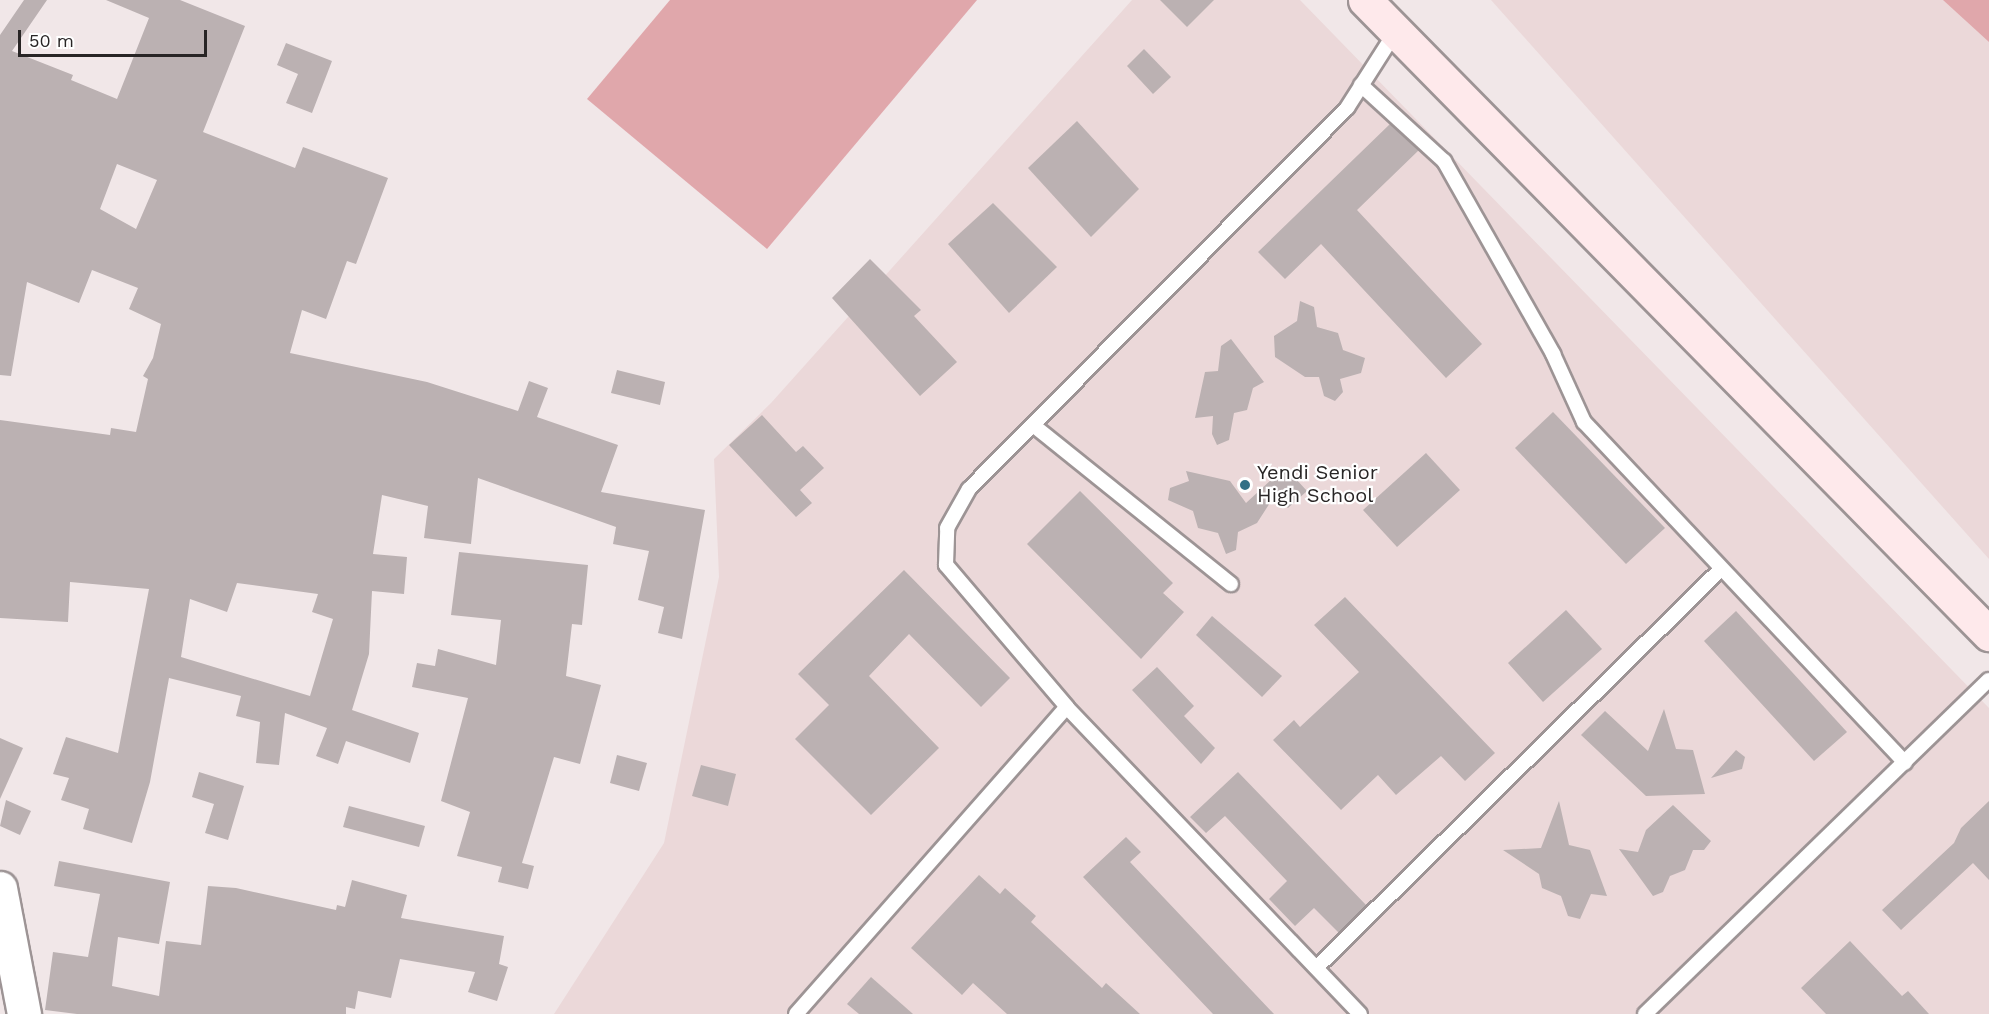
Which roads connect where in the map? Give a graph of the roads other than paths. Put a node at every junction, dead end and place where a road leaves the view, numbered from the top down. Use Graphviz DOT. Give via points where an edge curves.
graph roads {
  1 [pos="1365,0"];
  2 [pos="1396,30"];
  3 [pos="1361,85"];
  4 [pos="1033,425"];
  5 [pos="1720,569"];
  6 [pos="1231,584"];
  7 [pos="1989,634"];
  8 [pos="1989,680"];
  9 [pos="1067,707"];
  10 [pos="1905,763"];
  11 [pos="0,888"];
  12 [pos="1316,968"];
  13 [pos="24,1014"];
  14 [pos="796,1014"];
  15 [pos="1360,1014"];
  16 [pos="1645,1014"];
  1 -- 2 [label="main road"];
  2 -- 3 [label="lane"];
  2 -- 7 [label="main road"];
  3 -- 4 [label="lane" via="1340,116"];
  3 -- 5 [label="lane" via="1444,161 1553,354 1584,423"];
  4 -- 6 [label="lane"];
  4 -- 9 [label="lane" via="969,489 947,528 946,565"];
  5 -- 10 [label="lane"];
  5 -- 12 [label="lane"];
  8 -- 10 [label="lane"];
  9 -- 12 [label="lane"];
  9 -- 14 [label="lane"];
  10 -- 16 [label="lane"];
  11 -- 13 [label="street"];
  12 -- 15 [label="lane"];
}
